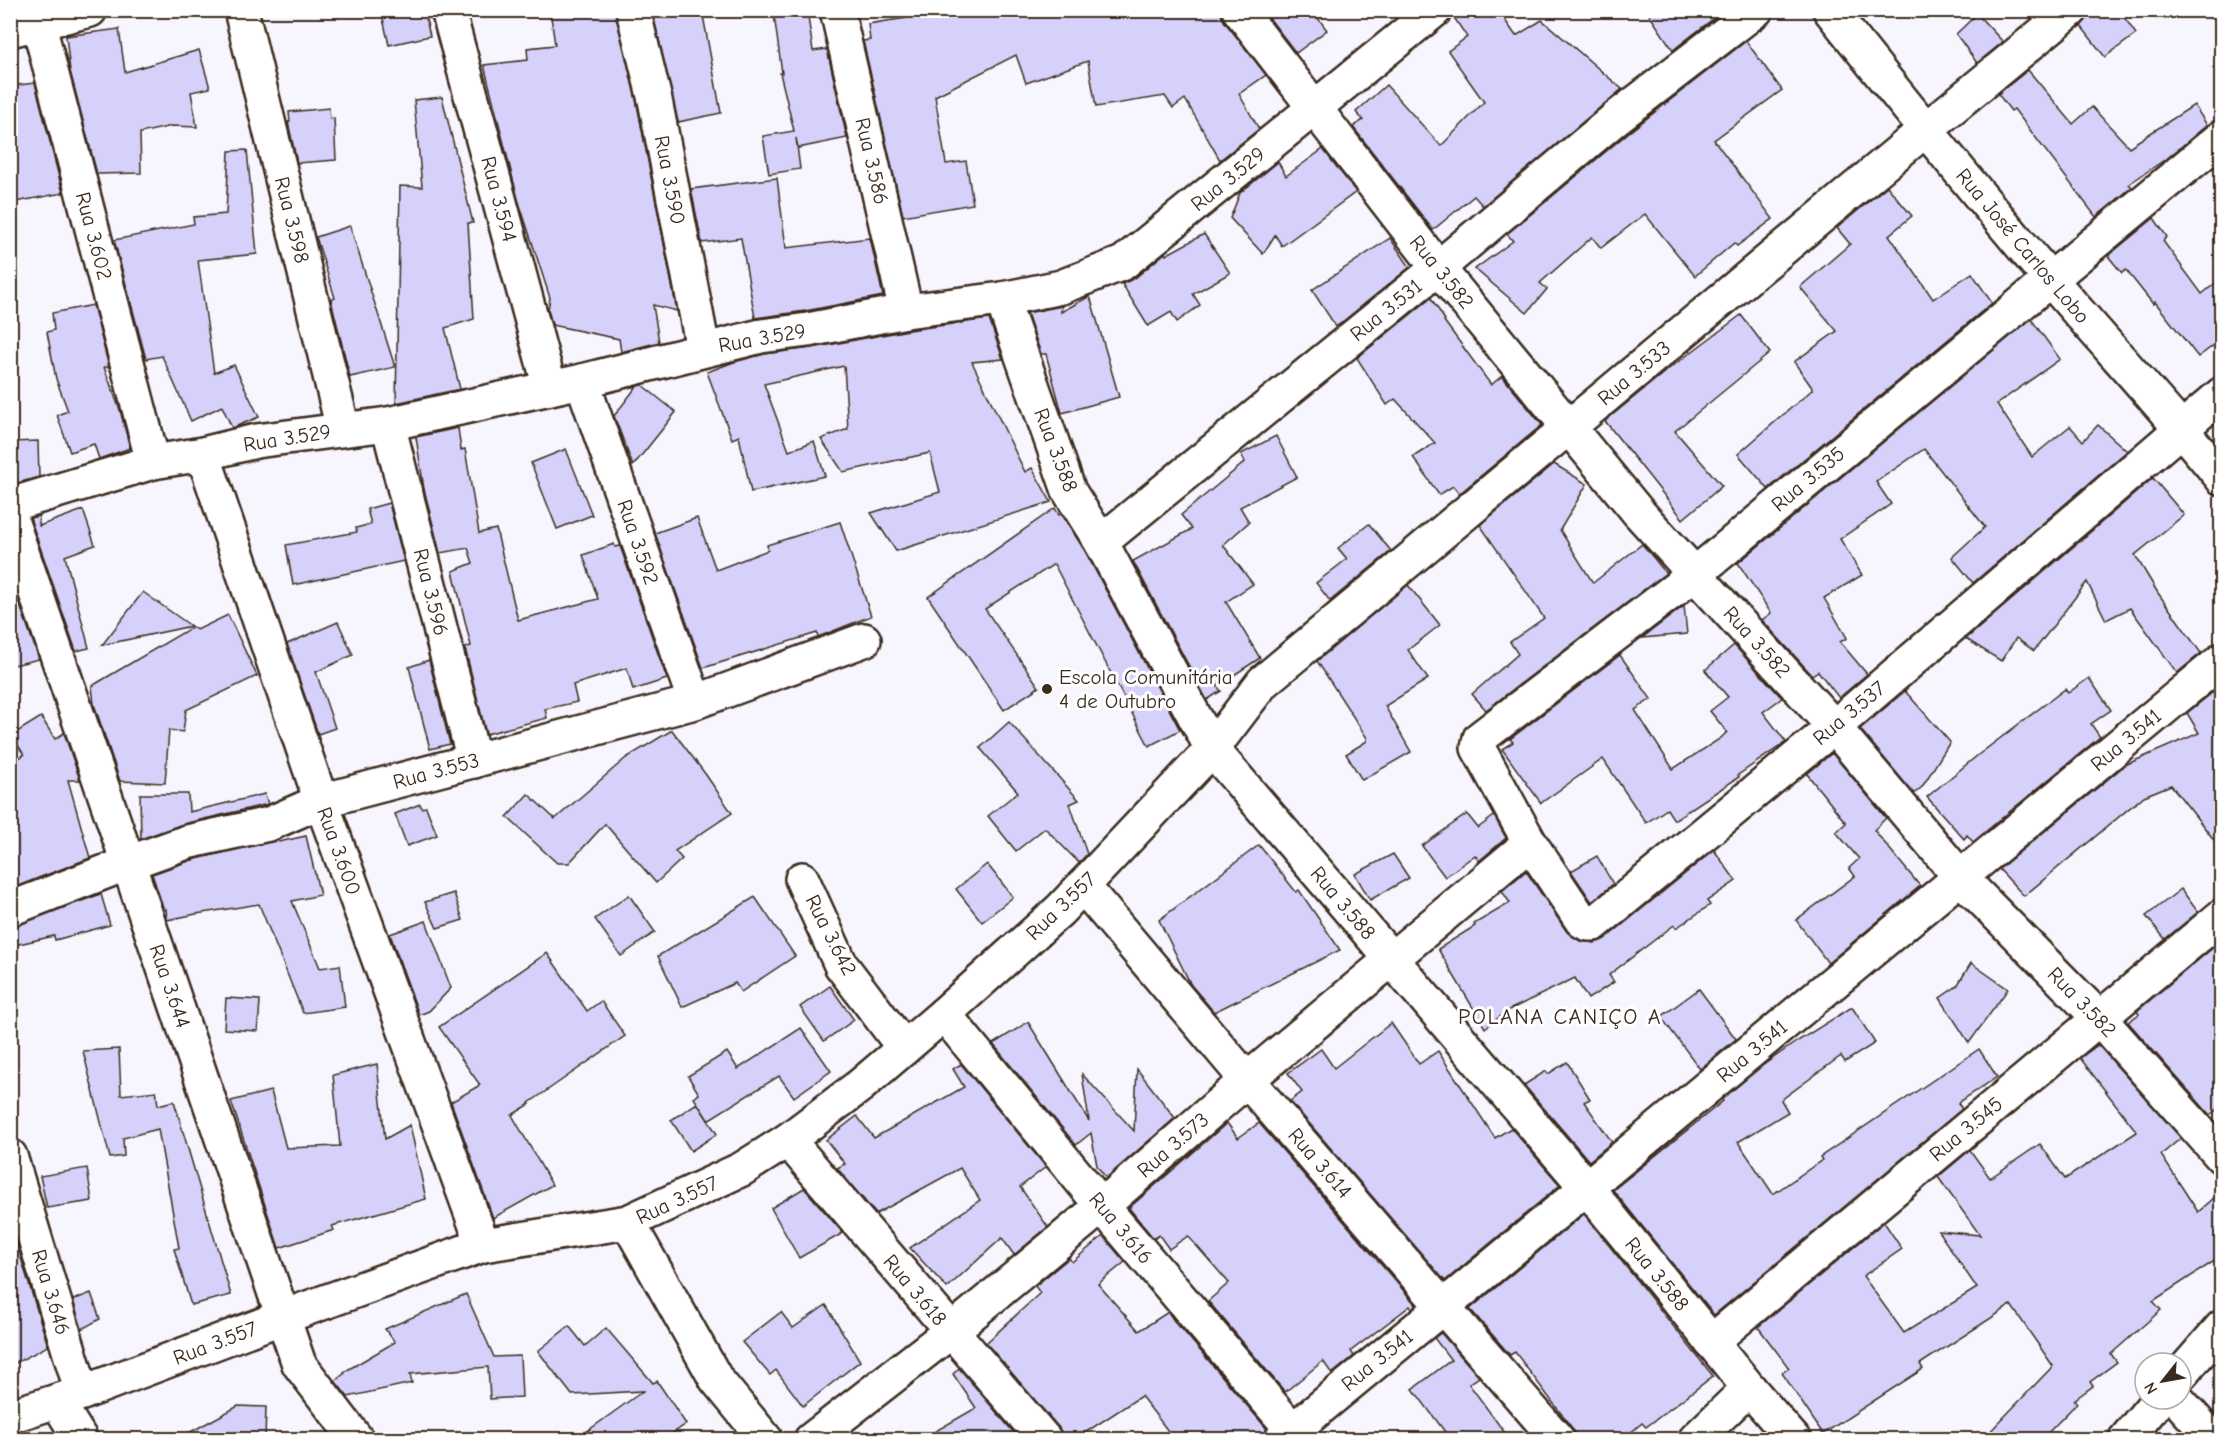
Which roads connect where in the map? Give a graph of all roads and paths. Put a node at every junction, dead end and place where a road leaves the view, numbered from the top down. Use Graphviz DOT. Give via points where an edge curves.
graph roads {
  1 [pos="90,10"];
  2 [pos="241,10"];
  3 [pos="448,10"];
  4 [pos="633,10"];
  5 [pos="837,10"];
  6 [pos="1239,10"];
  7 [pos="1435,10"];
  8 [pos="1756,10"];
  9 [pos="1830,10"];
  10 [pos="2071,10"];
  11 [pos="28,21"];
  12 [pos="1314,108"];
  13 [pos="1925,130"];
  14 [pos="2222,137"];
  15 [pos="1438,268"];
  16 [pos="2050,280"];
  17 [pos="1002,299"];
  18 [pos="906,311"];
  19 [pos="703,350"];
  20 [pos="582,381"];
  21 [pos="550,388"];
  22 [pos="2222,394"];
  23 [pos="388,424"];
  24 [pos="1569,428"];
  25 [pos="343,429"];
  26 [pos="2182,429"];
  27 [pos="203,454"];
  28 [pos="153,462"];
  29 [pos="2222,478"];
  30 [pos="10,505"];
  31 [pos="10,517"];
  32 [pos="1101,542"];
  33 [pos="1695,573"];
  34 [pos="864,639"];
  35 [pos="2222,660"];
  36 [pos="695,702"];
  37 [pos="1834,727"];
  38 [pos="1212,749"];
  39 [pos="474,761"];
  40 [pos="321,801"];
  41 [pos="1530,843"];
  42 [pos="128,863"];
  43 [pos="1961,878"];
  44 [pos="802,879"];
  45 [pos="1083,886"];
  46 [pos="10,909"];
  47 [pos="2222,916"];
  48 [pos="1390,960"];
  49 [pos="944,1014"];
  50 [pos="2098,1018"];
  51 [pos="904,1048"];
  52 [pos="1247,1080"];
  53 [pos="788,1140"];
  54 [pos="10,1156"];
  55 [pos="2222,1157"];
  56 [pos="1587,1188"];
  57 [pos="1102,1206"];
  58 [pos="628,1222"];
  59 [pos="483,1245"];
  60 [pos="1444,1306"];
  61 [pos="283,1317"];
  62 [pos="2222,1327"];
  63 [pos="950,1332"];
  64 [pos="1711,1342"];
  65 [pos="2193,1360"];
  66 [pos="1749,1388"];
  67 [pos="69,1397"];
  68 [pos="2150,1411"];
  69 [pos="2188,1411"];
  70 [pos="10,1416"];
  71 [pos="1291,1436"];
  72 [pos="81,1440"];
  73 [pos="357,1440"];
  74 [pos="766,1440"];
  75 [pos="811,1440"];
  76 [pos="1045,1440"];
  77 [pos="1558,1440"];
  78 [pos="1695,1440"];
  79 [pos="1794,1440"];
  80 [pos="2125,1440"];
  81 [pos="2214,1440"];
  1 -- 11 [label="street"];
  2 -- 25 [label="street, Rua 3.598"];
  3 -- 21 [label="street, Rua 3.594"];
  4 -- 19 [label="street, Rua 3.590" via="655,100"];
  5 -- 18 [label="street, Rua 3.586"];
  6 -- 12 [label="street, Rua 3.582"];
  7 -- 12 [label="street, Rua 3.529"];
  8 -- 15 [label="street, Rua 3.531" via="1616,118"];
  9 -- 13 [label="street, Rua José Carlos Lobo"];
  10 -- 13 [label="street, Rua 3.533"];
  11 -- 28 [label="street, Rua 3.602"];
  12 -- 15 [label="street, Rua 3.582"];
  12 -- 17 [label="street, Rua 3.529" via="1123,263 1061,287"];
  13 -- 16 [label="street, Rua José Carlos Lobo"];
  13 -- 24 [label="street, Rua 3.533"];
  14 -- 16 [label="street, Rua 3.535"];
  15 -- 24 [label="street, Rua 3.582"];
  15 -- 32 [label="street, Rua 3.531"];
  16 -- 26 [label="street, Rua José Carlos Lobo"];
  16 -- 33 [label="street, Rua 3.535"];
  17 -- 18 [label="street, Rua 3.529"];
  17 -- 32 [label="street, Rua 3.588" via="1069,490"];
  18 -- 19 [label="street, Rua 3.529"];
  19 -- 20 [label="street, Rua 3.529"];
  20 -- 21 [label="street, Rua 3.529"];
  20 -- 36 [label="street, Rua 3.592"];
  21 -- 23 [label="street, Rua 3.529"];
  22 -- 26 [label="street, Rua 3.537"];
  23 -- 25 [label="street, Rua 3.529"];
  23 -- 39 [label="street, Rua 3.596"];
  24 -- 33 [label="street, Rua 3.582"];
  24 -- 38 [label="street, Rua 3.533" via="1263,682"];
  25 -- 27 [label="street, Rua 3.529" via="256,441"];
  26 -- 29 [label="street, Rua José Carlos Lobo"];
  26 -- 37 [label="street, Rua 3.537"];
  27 -- 28 [label="street, Rua 3.529"];
  27 -- 40 [label="street, Rua 3.600"];
  28 -- 30 [label="street, Rua 3.529"];
  31 -- 42 [label="street, Rua 3.644"];
  32 -- 38 [label="street, Rua 3.588"];
  33 -- 37 [label="street, Rua 3.582"];
  33 -- 41 [label="street, Rua 3.535" via="1480,738 1478,748"];
  34 -- 36 [label="street, Rua 3.553"];
  35 -- 43 [label="street, Rua 3.541"];
  36 -- 39 [label="street, Rua 3.553"];
  37 -- 41 [label="street, Rua 3.537" via="1594,924 1582,921"];
  37 -- 43 [label="street, Rua 3.582"];
  38 -- 45 [label="street, Rua 3.557"];
  38 -- 48 [label="street, Rua 3.588"];
  39 -- 40 [label="street, Rua 3.553"];
  40 -- 42 [label="street, Rua 3.553" via="269,824 187,842"];
  40 -- 59 [label="street, Rua 3.600"];
  41 -- 48 [label="street, Rua 3.573"];
  42 -- 46 [label="street, Rua 3.553"];
  42 -- 61 [label="street, Rua 3.644"];
  43 -- 50 [label="street, Rua 3.582"];
  43 -- 56 [label="street, Rua 3.541"];
  44 -- 51 [label="street, Rua 3.642" via="842,965"];
  45 -- 49 [label="street, Rua 3.557"];
  45 -- 52 [label="street, Rua 3.614"];
  47 -- 50 [label="street, Rua 3.545"];
  48 -- 52 [label="street, Rua 3.573"];
  48 -- 56 [label="street, Rua 3.588"];
  49 -- 51 [label="street, Rua 3.557"];
  49 -- 57 [label="street, Rua 3.616"];
  50 -- 55 [label="street, Rua 3.582"];
  50 -- 64 [label="street, Rua 3.545"];
  51 -- 53 [label="street, Rua 3.557"];
  52 -- 57 [label="street, Rua 3.573"];
  52 -- 60 [label="street, Rua 3.614"];
  53 -- 58 [label="street, Rua 3.557" via="742,1169"];
  53 -- 63 [label="street, Rua 3.618"];
  54 -- 67 [label="street, Rua 3.646"];
  56 -- 60 [label="street, Rua 3.541"];
  56 -- 64 [label="street, Rua 3.588"];
  57 -- 63 [label="street, Rua 3.573"];
  57 -- 71 [label="street, Rua 3.616"];
  58 -- 59 [label="street, Rua 3.557"];
  58 -- 74 [label="street" via="716,1379"];
  59 -- 61 [label="street, Rua 3.557"];
  60 -- 71 [label="street, Rua 3.541"];
  60 -- 77 [label="street, Rua 3.614"];
  61 -- 67 [label="street, Rua 3.557"];
  61 -- 73 [label="street, Rua 3.644" via="299,1364"];
  62 -- 65 [label="street"];
  63 -- 75 [label="street, Rua 3.573"];
  63 -- 76 [label="street, Rua 3.618"];
  64 -- 66 [label="street, Rua 3.588"];
  66 -- 78 [label="street"];
  66 -- 79 [label="street, Rua 3.588"];
  67 -- 70 [label="street, Rua 3.557"];
  67 -- 72 [label="street, Rua 3.646"];
  68 -- 80 [label="street"];
  69 -- 81 [label="street"];
}
